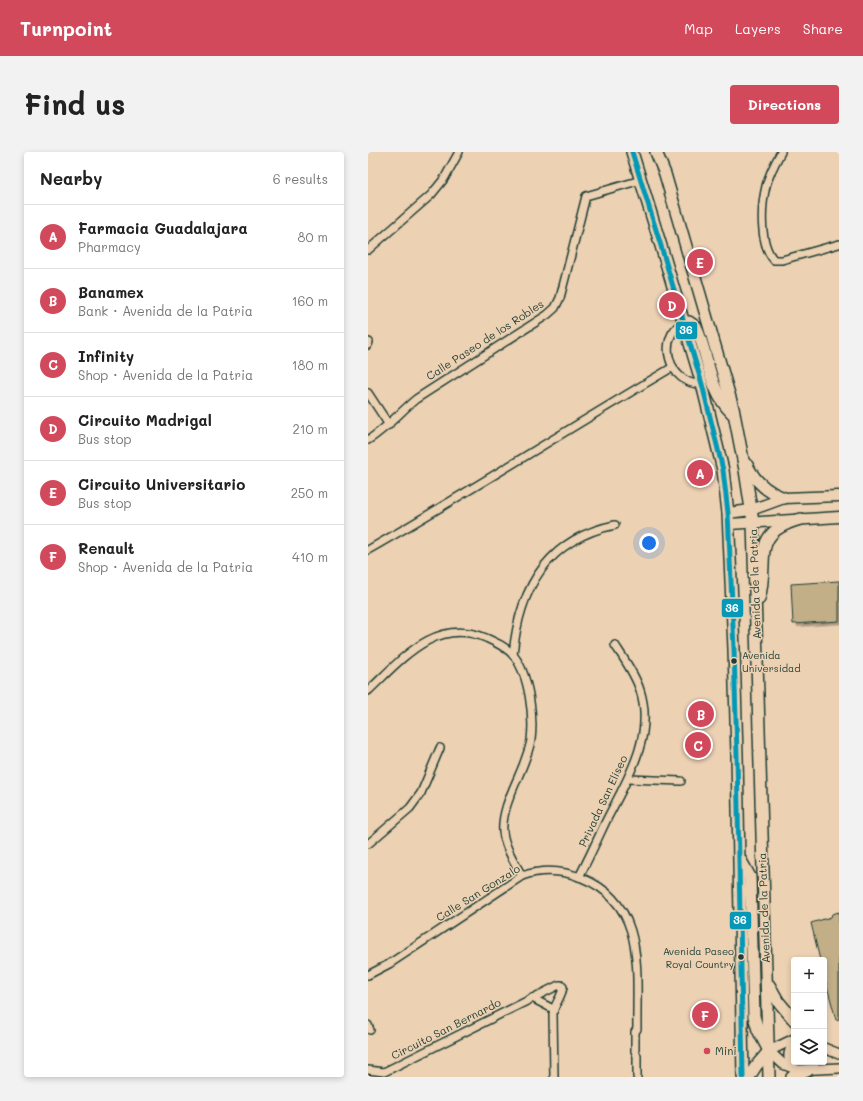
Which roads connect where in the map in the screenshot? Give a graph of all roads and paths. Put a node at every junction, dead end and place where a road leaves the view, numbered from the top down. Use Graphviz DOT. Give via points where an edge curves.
graph roads {
  1 [pos="459,152"];
  2 [pos="632,152"];
  3 [pos="656,152"];
  4 [pos="781,152"];
  5 [pos="641,180"];
  6 [pos="839,244"];
  7 [pos="368,250"];
  8 [pos="684,322"];
  9 [pos="673,367"];
  10 [pos="702,384"];
  11 [pos="368,393"];
  12 [pos="734,415"];
  13 [pos="389,425"];
  14 [pos="368,440"];
  15 [pos="740,446"];
  16 [pos="839,496"];
  17 [pos="784,498"];
  18 [pos="751,510"];
  19 [pos="839,517"];
  20 [pos="729,518"];
  21 [pos="801,519"];
  22 [pos="753,522"];
  23 [pos="615,525"];
  24 [pos="368,550"];
  25 [pos="756,609"];
  26 [pos="615,645"];
  27 [pos="513,655"];
  28 [pos="368,691"];
  29 [pos="440,748"];
  30 [pos="628,779"];
  31 [pos="681,781"];
  32 [pos="368,844"];
  33 [pos="739,857"];
  34 [pos="522,876"];
  35 [pos="579,877"];
  36 [pos="368,975"];
  37 [pos="767,978"];
  38 [pos="532,998"];
  39 [pos="553,1008"];
  40 [pos="791,1017"];
  41 [pos="791,1040"];
  42 [pos="791,1048"];
  43 [pos="827,1049"];
  44 [pos="769,1051"];
  45 [pos="839,1054"];
  46 [pos="791,1065"];
  47 [pos="791,1065"];
  48 [pos="839,1068"];
  49 [pos="368,1070"];
  50 [pos="799,1073"];
  51 [pos="554,1077"];
  52 [pos="637,1077"];
  53 [pos="743,1077"];
  54 [pos="749,1077"];
  55 [pos="769,1077"];
  1 -- 7 [label="street" via="444,179 431,194"];
  2 -- 5 [label="main road, Avenida de la Patria"];
  3 -- 12 [label="main road, Avenida de la Patria" via="665,174"];
  4 -- 6 [label="street" via="772,168 763,204 764,239 769,254 774,260 782,260"];
  5 -- 8 [label="main road, Avenida de la Patria"];
  5 -- 13 [label="street, Calle Paseo de los Robles" via="586,196 556,308 416,399"];
  8 -- 9 [label="street" via="677,325 668,344 668,356"];
  8 -- 10 [label="main road, Avenida de la Patria"];
  8 -- 12 [label="main road" via="696,327 717,392"];
  9 -- 10 [label="street" via="687,381"];
  9 -- 24 [label="street"];
  10 -- 20 [label="main road, Avenida de la Patria" via="723,470"];
  11 -- 13 [label="street"];
  12 -- 15 [label="main road, Avenida de la Patria"];
  13 -- 14 [label="street, Calle Paseo de los Robles"];
  15 -- 17 [label="main road" via="754,478 765,488"];
  15 -- 18 [label="main road, Avenida de la Patria"];
  16 -- 17 [label="main road"];
  17 -- 18 [label="main road"];
  18 -- 20 [label="main road"];
  18 -- 22 [label="main road, Avenida de la Patria"];
  19 -- 21 [label="main road"];
  20 -- 22 [label="main road"];
  20 -- 33 [label="main road, Avenida de la Patria"];
  21 -- 22 [label="main road"];
  21 -- 25 [label="main road" via="779,527 766,542 763,551 764,580"];
  22 -- 25 [label="main road, Avenida de la Patria"];
  23 -- 27 [label="street" via="598,528 583,535 563,547 546,563 531,584 522,608"];
  25 -- 37 [label="main road, Avenida de la Patria"];
  26 -- 30 [label="street, Privada San Elíseo" via="640,690 644,710 644,734"];
  27 -- 28 [label="street" via="497,643 474,633 449,632 430,639 413,650"];
  27 -- 34 [label="street" via="526,681 532,726 531,742 505,812 503,832 511,856"];
  29 -- 32 [label="street" via="422,793 410,808"];
  30 -- 31 [label="street"];
  30 -- 35 [label="street, Privada San Elíseo"];
  33 -- 44 [label="main road" via="750,877 754,1016"];
  33 -- 53 [label="main road, Avenida de la Patria"];
  34 -- 35 [label="street, Calle San Gonzalo" via="550,871"];
  34 -- 36 [label="street, Calle San Gonzalo" via="389,964"];
  35 -- 52 [label="street, Calle San Gonzalo" via="600,887 613,898 630,925 636,955"];
  37 -- 40 [label="main road" via="774,995"];
  37 -- 44 [label="main road, Avenida de la Patria"];
  38 -- 39 [label="street"];
  38 -- 39 [label="street, Circuito San Bernardo" via="561,985 563,990"];
  38 -- 49 [label="street, Circuito San Bernardo" via="384,1072"];
  39 -- 51 [label="street, Circuito San Bernardo"];
  41 -- 44 [label="street"];
  42 -- 46 [label="street"];
  43 -- 45 [label="street"];
  44 -- 50 [label="street" via="783,1064"];
  44 -- 54 [label="main road"];
  44 -- 55 [label="main road, Avenida de la Patria"];
  47 -- 50 [label="street"];
  48 -- 50 [label="street"];
}
